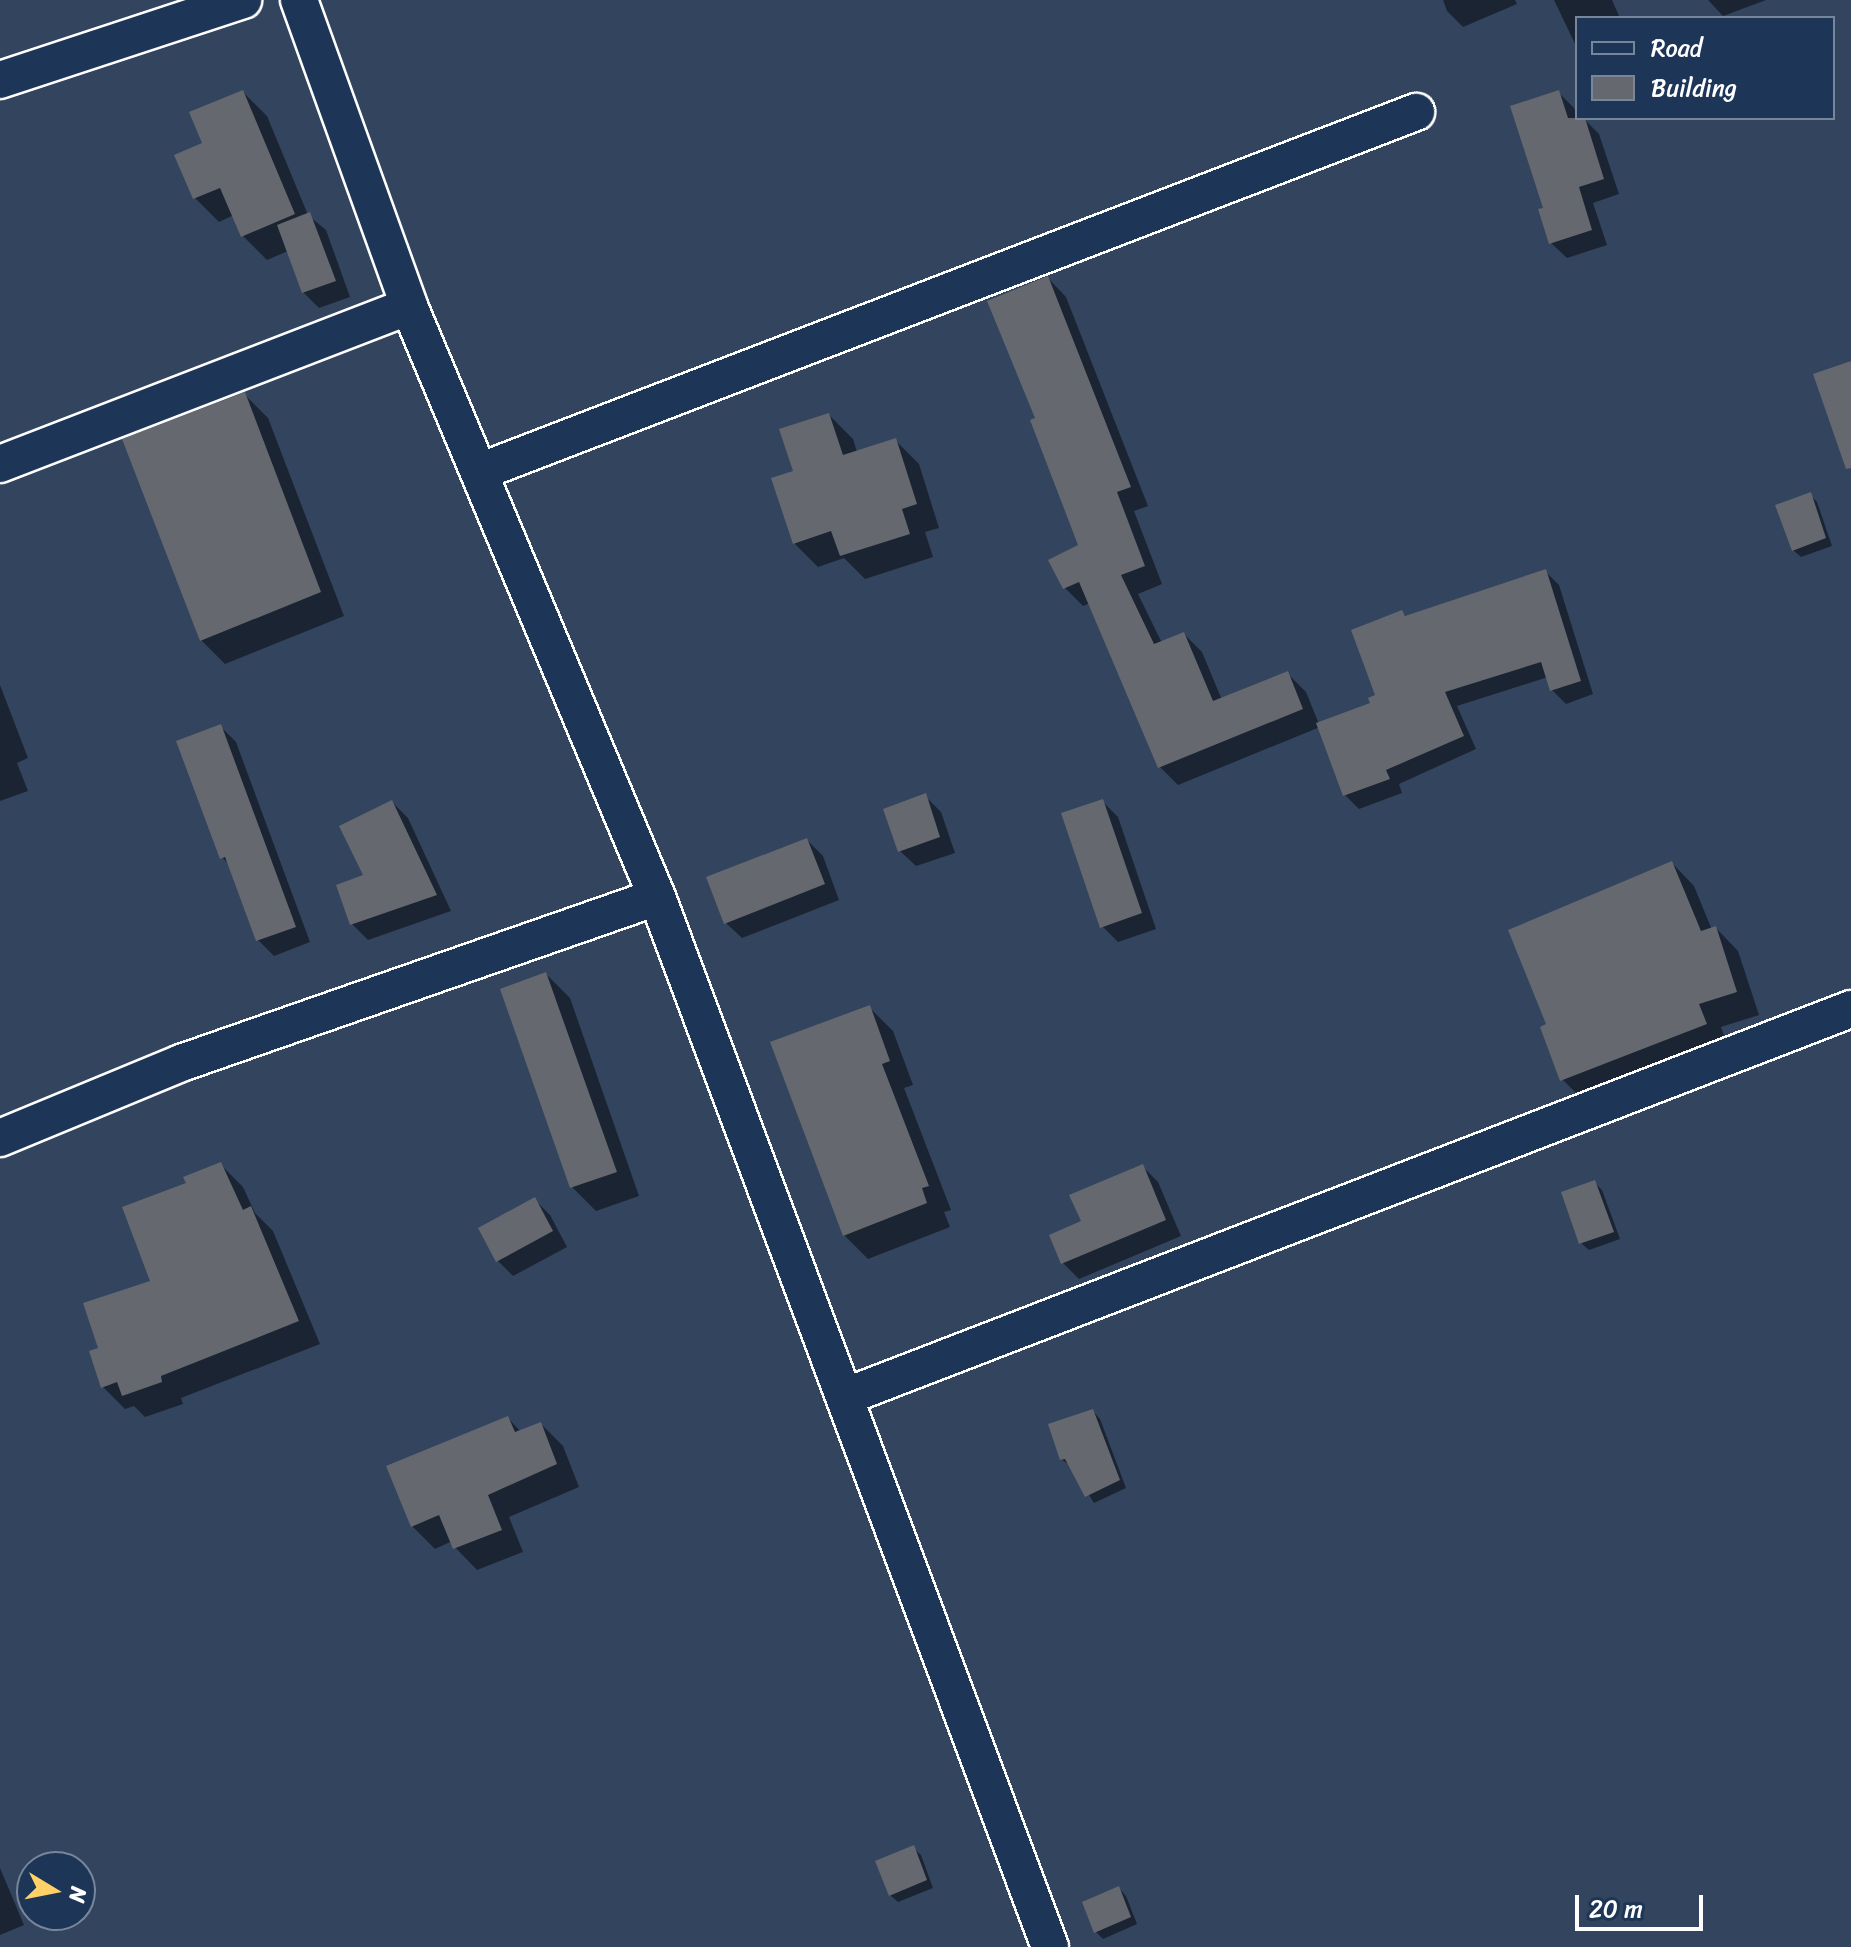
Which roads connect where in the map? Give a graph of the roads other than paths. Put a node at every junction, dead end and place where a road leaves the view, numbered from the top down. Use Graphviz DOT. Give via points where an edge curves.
graph roads {
  1 [pos="243,0"];
  2 [pos="299,0"];
  3 [pos="0,80"];
  4 [pos="1416,112"];
  5 [pos="409,306"];
  6 [pos="0,464"];
  7 [pos="479,472"];
  8 [pos="657,897"];
  9 [pos="1851,1009"];
  10 [pos="0,1138"];
  11 [pos="847,1396"];
  12 [pos="1050,1947"];
  1 -- 3 [label="street"];
  2 -- 5 [label="street"];
  4 -- 7 [label="street"];
  5 -- 6 [label="street"];
  5 -- 7 [label="street"];
  7 -- 8 [label="street"];
  8 -- 10 [label="street" via="181,1063"];
  8 -- 11 [label="street"];
  9 -- 11 [label="street"];
  11 -- 12 [label="street"];
}
